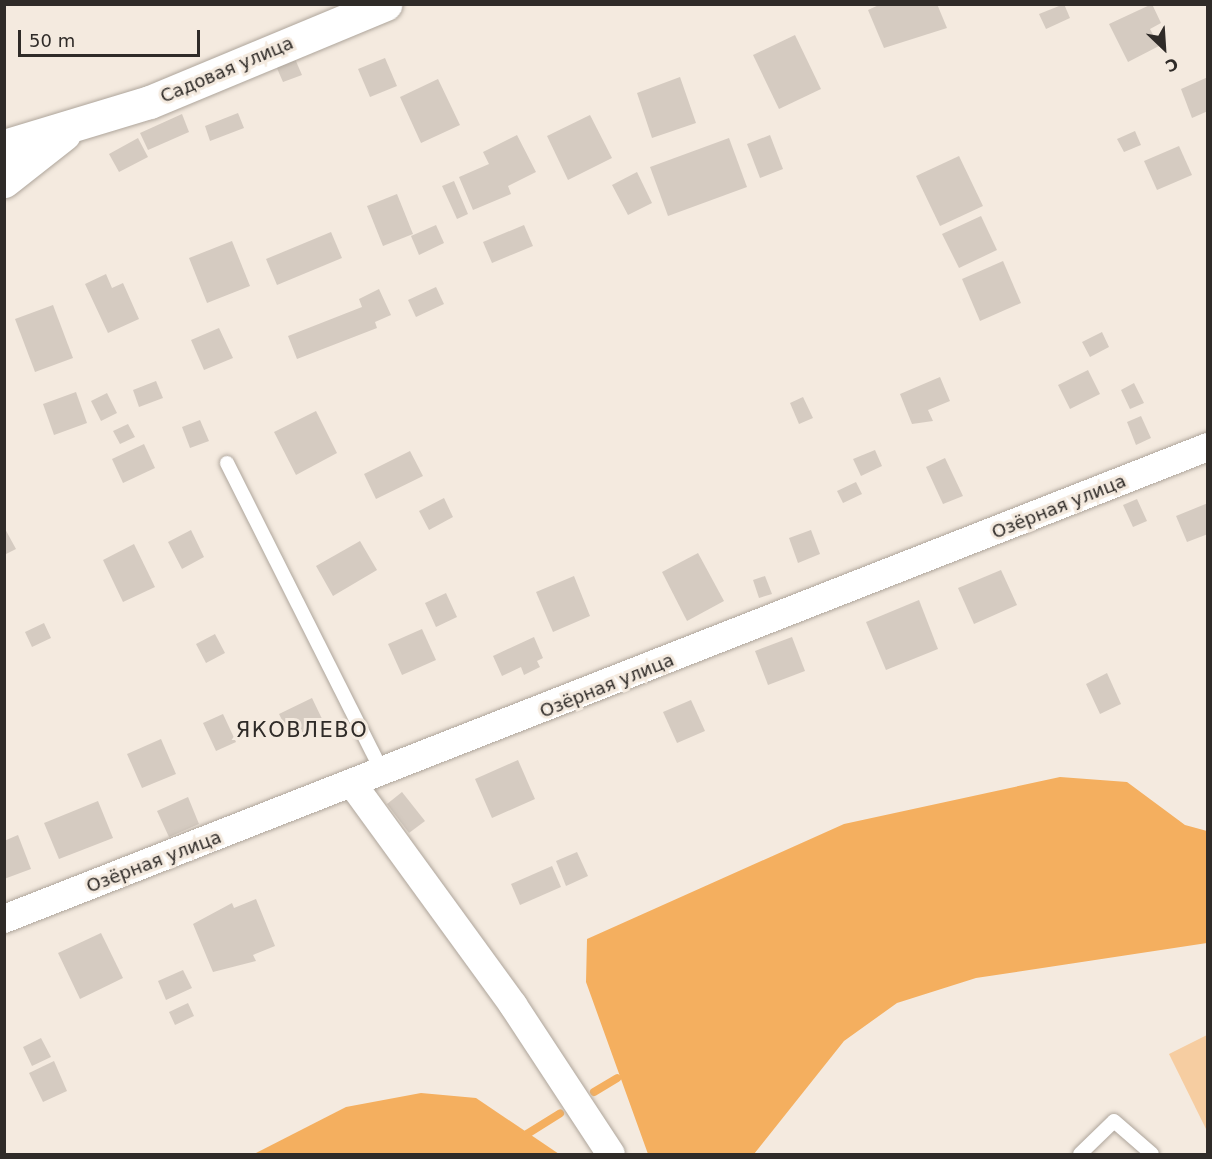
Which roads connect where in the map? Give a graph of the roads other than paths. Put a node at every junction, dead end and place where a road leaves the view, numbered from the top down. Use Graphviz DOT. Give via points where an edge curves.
graph roads {
  1 [pos="385,4"];
  2 [pos="68,131"];
  3 [pos="4,146"];
  4 [pos="4,181"];
  5 [pos="1208,447"];
  6 [pos="227,463"];
  7 [pos="384,775"];
  8 [pos="354,786"];
  9 [pos="4,919"];
  10 [pos="611,1155"];
  11 [pos="1080,1155"];
  12 [pos="1152,1155"];
  1 -- 2 [label="street, Садовая улица"];
  2 -- 3 [label="street"];
  2 -- 4 [label="street"];
  5 -- 7 [label="street, Озёрная улица"];
  6 -- 7 [label="lane"];
  7 -- 8 [label="street, Озёрная улица"];
  8 -- 9 [label="street, Озёрная улица"];
  8 -- 10 [label="street" via="513,1005"];
  11 -- 12 [label="lane" via="1114,1121"];
}
